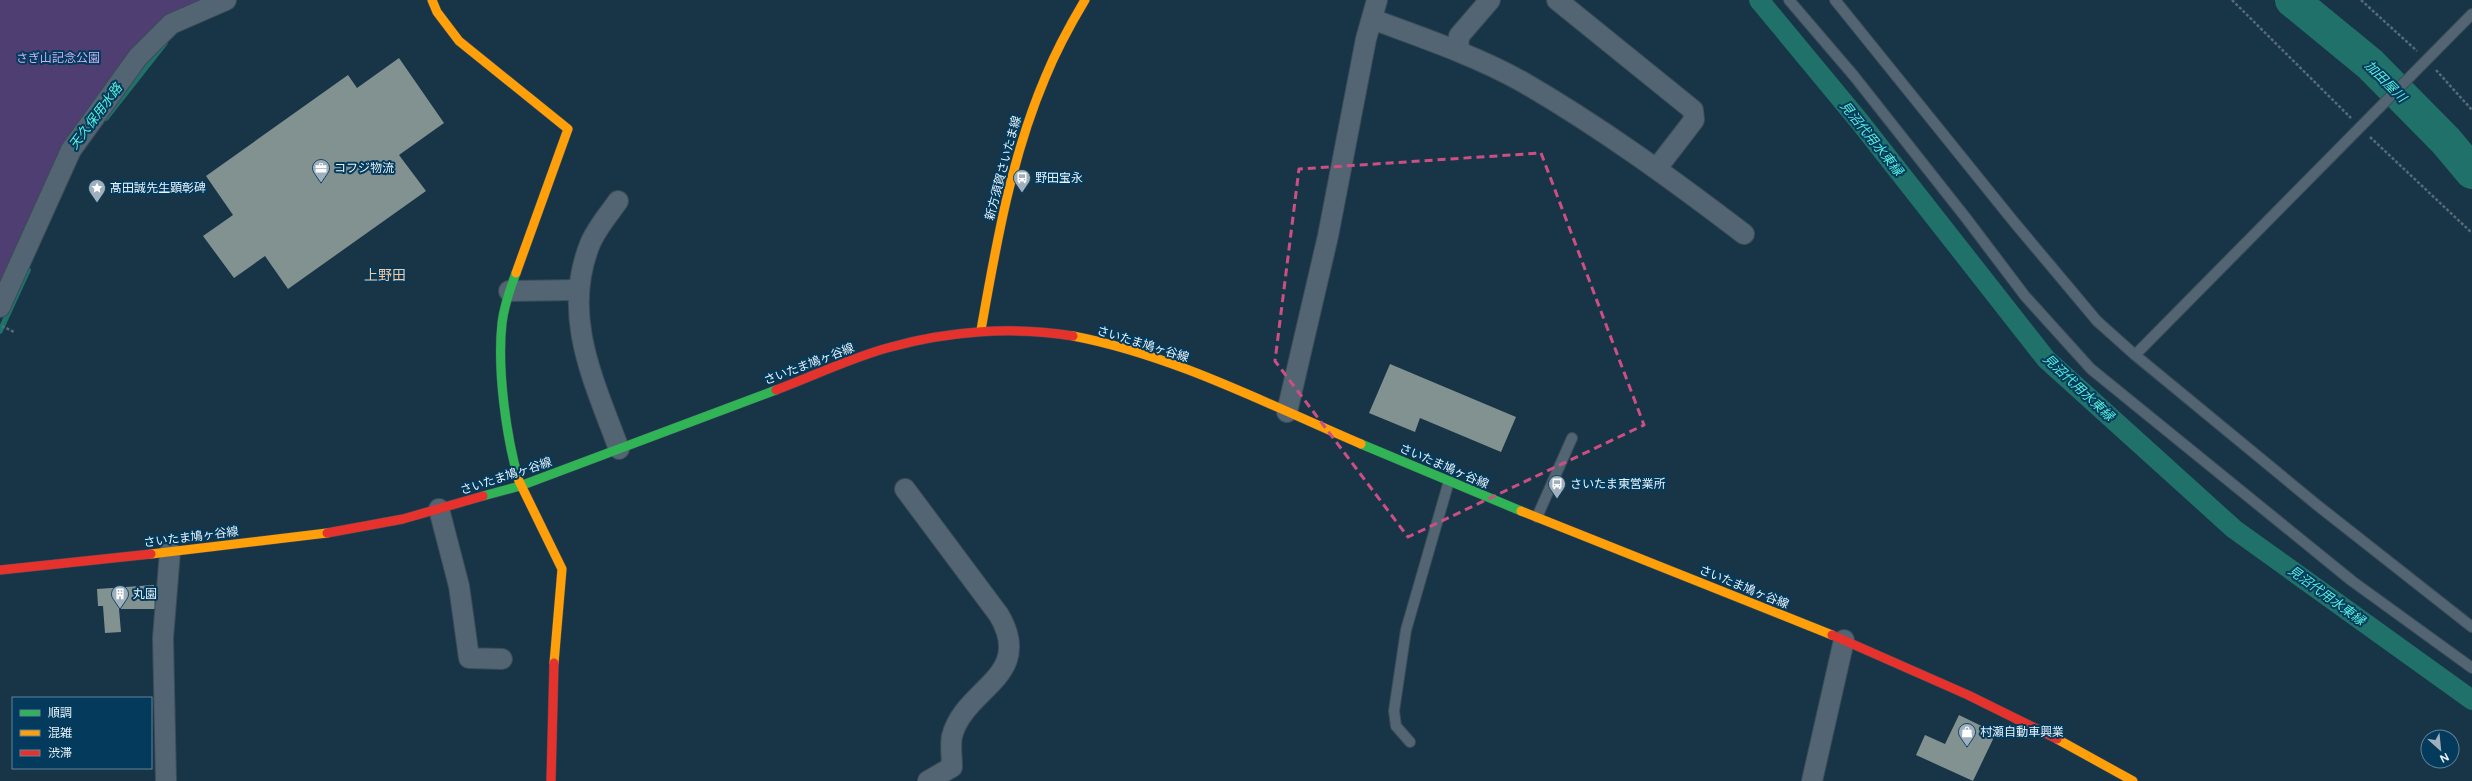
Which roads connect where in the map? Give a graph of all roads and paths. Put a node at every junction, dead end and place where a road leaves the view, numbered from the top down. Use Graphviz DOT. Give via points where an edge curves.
graph roads {
  1 [pos="226,0"];
  2 [pos="432,0"];
  3 [pos="1085,0"];
  4 [pos="1377,0"];
  5 [pos="1490,0"];
  6 [pos="1557,0"];
  7 [pos="1789,0"];
  8 [pos="1835,0"];
  9 [pos="2232,0"];
  10 [pos="2472,14"];
  11 [pos="1372,19"];
  12 [pos="1458,51"];
  13 [pos="2361,128"];
  14 [pos="1657,168"];
  15 [pos="618,201"];
  16 [pos="1744,234"];
  17 [pos="2472,234"];
  18 [pos="578,290"];
  19 [pos="509,291"];
  20 [pos="0,307"];
  21 [pos="0,325"];
  22 [pos="981,330"];
  23 [pos="14,332"];
  24 [pos="2134,355"];
  25 [pos="1287,412"];
  26 [pos="1572,438"];
  27 [pos="619,449"];
  28 [pos="1449,481"];
  29 [pos="520,486"];
  30 [pos="904,489"];
  31 [pos="439,509"];
  32 [pos="1537,517"];
  33 [pos="170,552"];
  34 [pos="0,570"];
  35 [pos="2472,627"];
  36 [pos="1844,640"];
  37 [pos="502,659"];
  38 [pos="2472,668"];
  39 [pos="1410,742"];
  40 [pos="166,781"];
  41 [pos="551,781"];
  42 [pos="928,781"];
  43 [pos="1812,781"];
  44 [pos="2133,781"];
  1 -- 20 [label="street" via="171,24 138,57 72,150"];
  2 -- 19 [label="main road" via="437,12 459,41 568,129"];
  3 -- 22 [label="main road, 新方須賀さいたま線" via="1053,60 1031,111 1017,155 1005,200"];
  4 -- 11 [label="street"];
  5 -- 12 [label="street" via="1459,36"];
  6 -- 14 [label="street" via="1692,110 1694,120"];
  7 -- 38 [label="lane" via="1854,76 2025,296 2091,369 2352,581"];
  8 -- 24 [label="lane" via="2048,263 2098,321"];
  9 -- 13 [label="path"];
  10 -- 13 [label="lane"];
  11 -- 12 [label="street"];
  11 -- 25 [label="street" via="1366,38 1328,236"];
  12 -- 14 [label="street" via="1521,81"];
  13 -- 17 [label="path"];
  13 -- 24 [label="lane"];
  14 -- 16 [label="street"];
  15 -- 18 [label="street" via="590,243"];
  18 -- 19 [label="street"];
  18 -- 27 [label="street" via="583,351"];
  19 -- 29 [label="main road" via="502,324 502,370 511,454"];
  21 -- 23 [label="path"];
  22 -- 25 [label="main road, さいたま鳩ヶ谷線" via="1056,334 1113,344 1177,366"];
  22 -- 27 [label="main road, さいたま鳩ヶ谷線" via="936,337 883,350"];
  24 -- 35 [label="lane" via="2317,505"];
  25 -- 28 [label="main road, さいたま鳩ヶ谷線"];
  26 -- 32 [label="lane"];
  27 -- 29 [label="main road, さいたま鳩ヶ谷線"];
  28 -- 32 [label="main road, さいたま鳩ヶ谷線"];
  28 -- 39 [label="lane" via="1406,630 1394,711 1396,726"];
  29 -- 31 [label="main road, さいたま鳩ヶ谷線"];
  29 -- 41 [label="main road" via="562,569 552,694"];
  30 -- 42 [label="street" via="999,615 1010,641 1008,659 1001,672 961,718 952,736 952,767"];
  31 -- 33 [label="main road, さいたま鳩ヶ谷線" via="336,532"];
  31 -- 37 [label="street" via="460,586 469,658"];
  32 -- 36 [label="main road, さいたま鳩ヶ谷線"];
  33 -- 34 [label="main road, さいたま鳩ヶ谷線"];
  33 -- 40 [label="street" via="163,638"];
  36 -- 43 [label="street"];
  36 -- 44 [label="main road, さいたま鳩ヶ谷線" via="2011,717"];
}
